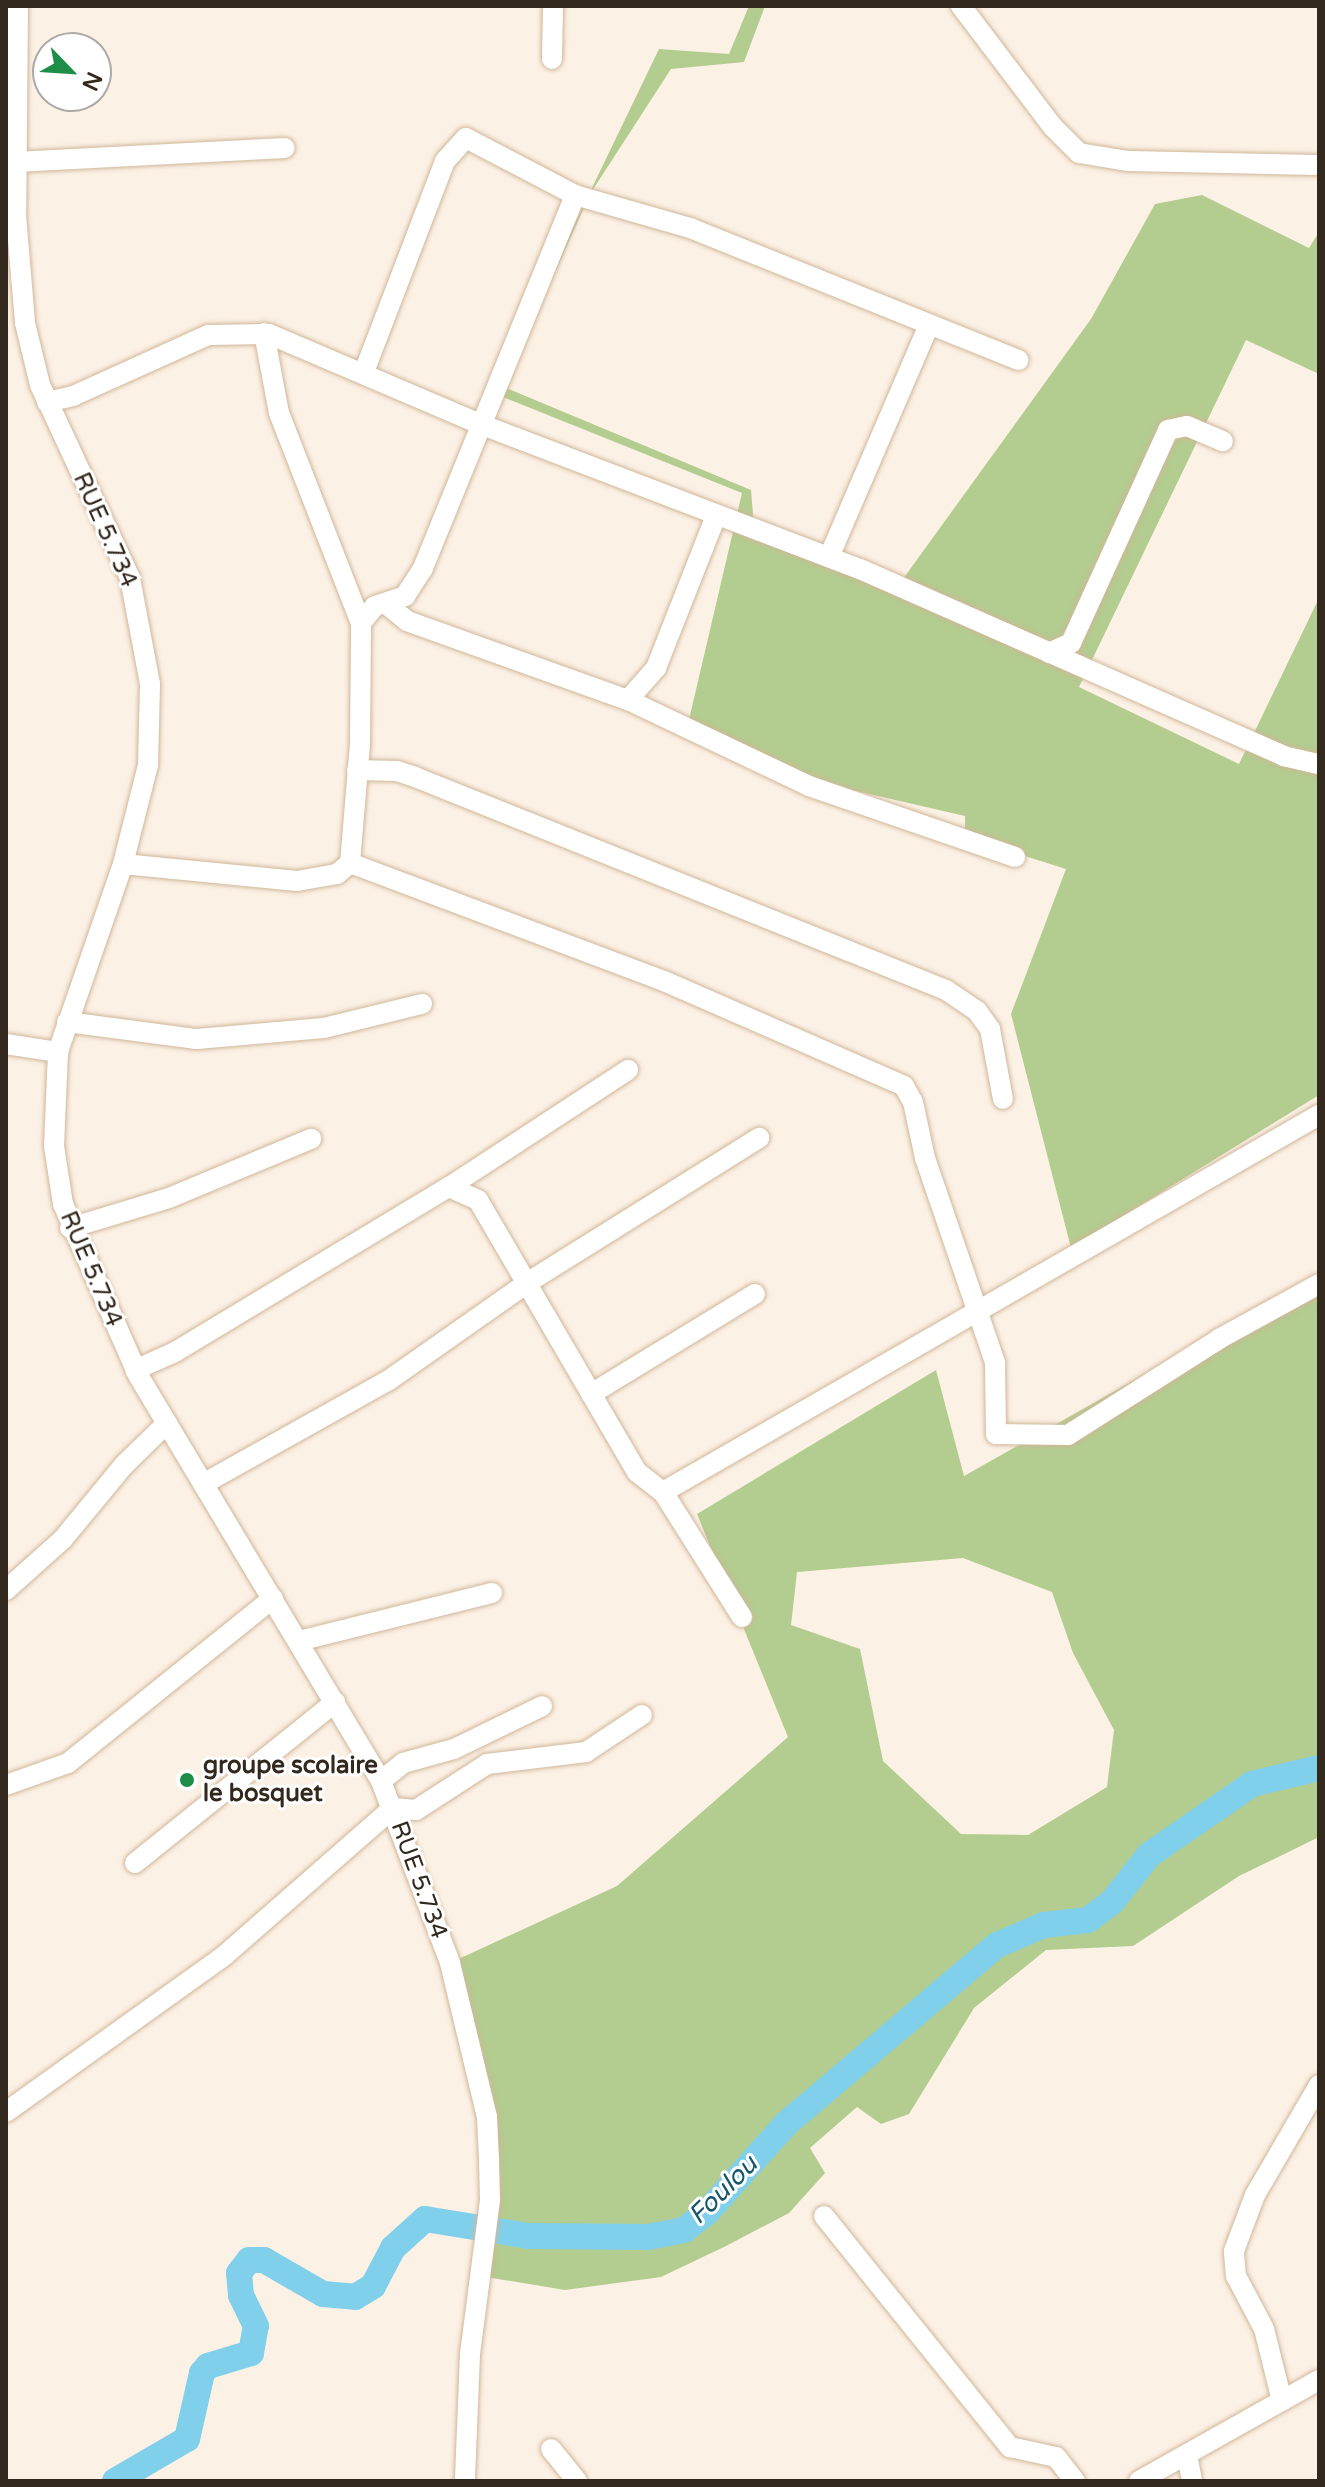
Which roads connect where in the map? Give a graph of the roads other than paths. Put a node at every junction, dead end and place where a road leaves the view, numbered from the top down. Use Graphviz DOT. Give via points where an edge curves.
graph roads {
  1 [pos="18,6"];
  2 [pos="553,6"];
  3 [pos="969,9"];
  4 [pos="552,59"];
  5 [pos="12,111"];
  6 [pos="285,148"];
  7 [pos="16,162"];
  8 [pos="1319,165"];
  9 [pos="575,195"];
  10 [pos="928,327"];
  11 [pos="264,333"];
  12 [pos="1019,360"];
  13 [pos="364,372"];
  14 [pos="47,402"];
  15 [pos="485,426"];
  16 [pos="1223,441"];
  17 [pos="716,516"];
  18 [pos="829,557"];
  19 [pos="385,603"];
  20 [pos="361,623"];
  21 [pos="1049,653"];
  22 [pos="628,700"];
  23 [pos="1319,764"];
  24 [pos="357,770"];
  25 [pos="1015,857"];
  26 [pos="350,863"];
  27 [pos="123,864"];
  28 [pos="422,1004"];
  29 [pos="67,1022"];
  30 [pos="6,1044"];
  31 [pos="58,1052"];
  32 [pos="628,1070"];
  33 [pos="1003,1099"];
  34 [pos="1319,1115"];
  35 [pos="759,1138"];
  36 [pos="311,1139"];
  37 [pos="449,1187"];
  38 [pos="70,1228"];
  39 [pos="527,1283"];
  40 [pos="1319,1284"];
  41 [pos="755,1294"];
  42 [pos="977,1308"];
  43 [pos="135,1370"];
  44 [pos="591,1394"];
  45 [pos="167,1423"];
  46 [pos="203,1484"];
  47 [pos="663,1492"];
  48 [pos="6,1590"];
  49 [pos="492,1593"];
  50 [pos="273,1598"];
  51 [pos="742,1617"];
  52 [pos="299,1641"];
  53 [pos="335,1702"];
  54 [pos="542,1706"];
  55 [pos="642,1715"];
  56 [pos="381,1781"];
  57 [pos="6,1785"];
  58 [pos="393,1808"];
  59 [pos="135,1863"];
  60 [pos="1319,2085"];
  61 [pos="6,2112"];
  62 [pos="824,2216"];
  63 [pos="1319,2380"];
  64 [pos="1282,2401"];
  65 [pos="551,2449"];
  66 [pos="1187,2455"];
  67 [pos="465,2481"];
  68 [pos="577,2481"];
  69 [pos="1075,2481"];
  70 [pos="1139,2481"];
  71 [pos="1192,2481"];
  1 -- 5 [label="street, RUE 5.734"];
  2 -- 4 [label="street"];
  3 -- 8 [label="street" via="1053,127 1079,153 1128,161"];
  5 -- 7 [label="street, RUE 5.734"];
  6 -- 7 [label="street"];
  7 -- 14 [label="street, RUE 5.734" via="25,323"];
  9 -- 10 [label="street" via="690,228"];
  9 -- 13 [label="street" via="466,138 445,161"];
  9 -- 15 [label="street"];
  10 -- 12 [label="street"];
  10 -- 18 [label="street"];
  11 -- 13 [label="street"];
  11 -- 14 [label="street" via="208,335"];
  11 -- 20 [label="street" via="279,413"];
  13 -- 15 [label="street"];
  14 -- 27 [label="street, RUE 5.734" via="112,534 141,625 150,684 148,765"];
  15 -- 17 [label="street"];
  15 -- 19 [label="street" via="413,588"];
  16 -- 21 [label="street" via="1187,426 1168,430 1071,643"];
  17 -- 18 [label="street"];
  17 -- 22 [label="street" via="656,668"];
  18 -- 21 [label="street"];
  19 -- 20 [label="street" via="369,610"];
  19 -- 22 [label="street" via="407,621"];
  20 -- 24 [label="street"];
  21 -- 23 [label="street" via="1283,756"];
  22 -- 25 [label="street" via="809,786"];
  24 -- 26 [label="street"];
  24 -- 33 [label="street" via="415,777 946,990 977,1011 990,1029"];
  26 -- 27 [label="street" via="337,874 297,881"];
  26 -- 42 [label="street" via="664,981 904,1086"];
  27 -- 29 [label="street, RUE 5.734"];
  28 -- 29 [label="street" via="324,1028 197,1039"];
  29 -- 31 [label="street, RUE 5.734"];
  30 -- 31 [label="street"];
  31 -- 38 [label="street, RUE 5.734" via="54,1146"];
  32 -- 37 [label="street"];
  34 -- 42 [label="street"];
  35 -- 39 [label="street"];
  36 -- 38 [label="street" via="169,1198"];
  37 -- 39 [label="street" via="478,1200"];
  37 -- 43 [label="street" via="175,1352"];
  38 -- 43 [label="street, RUE 5.734"];
  39 -- 44 [label="street"];
  39 -- 46 [label="street" via="389,1380"];
  40 -- 42 [label="street" via="1219,1339 1068,1435 996,1434 995,1363"];
  41 -- 44 [label="street"];
  42 -- 47 [label="street"];
  43 -- 45 [label="street, RUE 5.734"];
  44 -- 47 [label="street" via="637,1472"];
  45 -- 46 [label="street, RUE 5.734"];
  45 -- 48 [label="street" via="63,1539"];
  46 -- 50 [label="street, RUE 5.734"];
  47 -- 51 [label="street"];
  49 -- 52 [label="street"];
  50 -- 52 [label="street, RUE 5.734"];
  50 -- 57 [label="street" via="68,1763"];
  52 -- 53 [label="street, RUE 5.734"];
  53 -- 56 [label="street, RUE 5.734"];
  53 -- 59 [label="street"];
  54 -- 56 [label="street" via="454,1749 403,1763"];
  55 -- 58 [label="street" via="586,1752 487,1764 416,1810"];
  56 -- 58 [label="street, RUE 5.734"];
  58 -- 61 [label="street" via="225,1955"];
  58 -- 67 [label="street, RUE 5.734" via="450,1963 487,2117 490,2200 470,2354"];
  60 -- 64 [label="street" via="1255,2195 1234,2251 1236,2276 1264,2329"];
  62 -- 69 [label="street" via="1010,2447 1056,2457"];
  63 -- 64 [label="street"];
  64 -- 66 [label="street"];
  65 -- 68 [label="street"];
  66 -- 70 [label="street"];
  66 -- 71 [label="street"];
}
